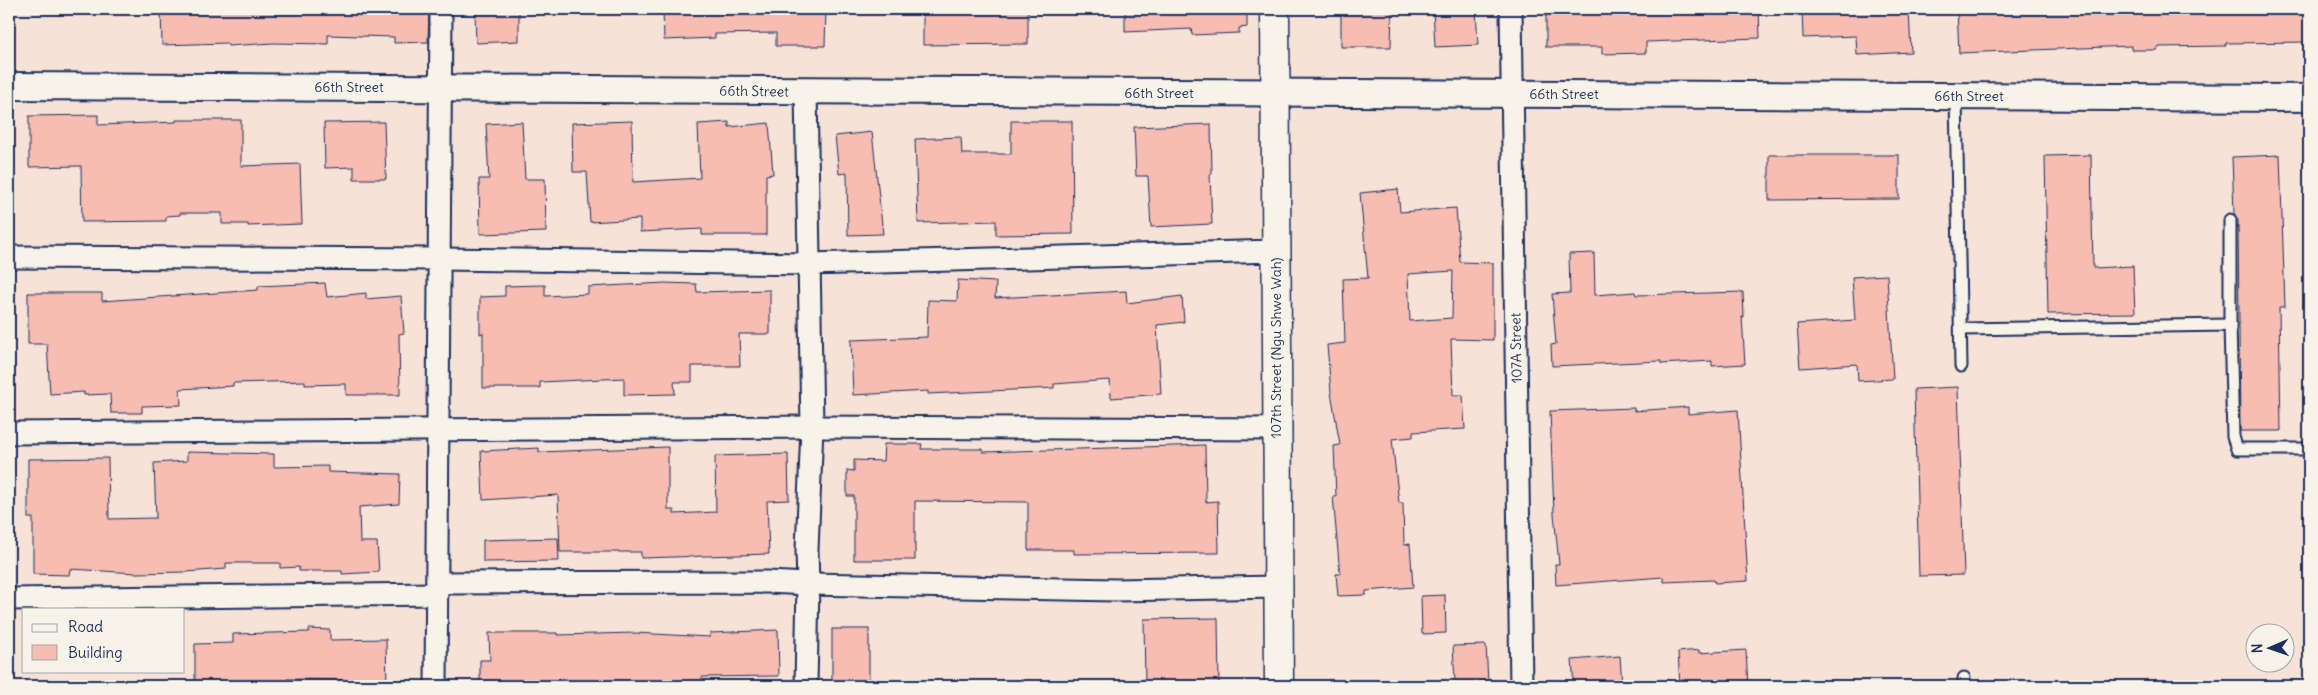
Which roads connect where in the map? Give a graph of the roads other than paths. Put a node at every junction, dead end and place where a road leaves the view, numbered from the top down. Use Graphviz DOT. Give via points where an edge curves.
graph roads {
  1 [pos="441,9"];
  2 [pos="1274,9"];
  3 [pos="1511,9"];
  4 [pos="9,86"];
  5 [pos="441,87"];
  6 [pos="806,91"];
  7 [pos="1275,93"];
  8 [pos="1512,94"];
  9 [pos="1956,96"];
  10 [pos="2309,98"];
  11 [pos="2230,220"];
  12 [pos="1276,251"];
  13 [pos="9,257"];
  14 [pos="440,259"];
  15 [pos="809,264"];
  16 [pos="2230,324"];
  17 [pos="1961,329"];
  18 [pos="1961,366"];
  19 [pos="812,428"];
  20 [pos="1276,429"];
  21 [pos="438,430"];
  22 [pos="9,434"];
  23 [pos="2309,449"];
  24 [pos="808,584"];
  25 [pos="1278,587"];
  26 [pos="438,588"];
  27 [pos="9,599"];
  28 [pos="436,686"];
  29 [pos="806,686"];
  30 [pos="1279,686"];
  31 [pos="1521,686"];
  1 -- 5 [label="street"];
  2 -- 7 [label="main road, 107th Street (Ngu Shwe Wah)"];
  3 -- 8 [label="street, 107A Street"];
  4 -- 5 [label="street, 66th Street"];
  5 -- 6 [label="street, 66th Street"];
  5 -- 14 [label="street"];
  6 -- 7 [label="street, 66th Street"];
  6 -- 15 [label="street"];
  7 -- 8 [label="street, 66th Street"];
  7 -- 12 [label="main road, 107th Street (Ngu Shwe Wah)"];
  8 -- 9 [label="street, 66th Street"];
  8 -- 31 [label="street, 107A Street"];
  9 -- 10 [label="street, 66th Street"];
  9 -- 17 [label="lane"];
  11 -- 16 [label="lane"];
  12 -- 15 [label="street"];
  12 -- 20 [label="main road, 107th Street (Ngu Shwe Wah)"];
  13 -- 14 [label="street"];
  14 -- 15 [label="street"];
  14 -- 21 [label="street"];
  15 -- 19 [label="street"];
  16 -- 17 [label="lane"];
  16 -- 23 [label="lane" via="2233,437 2237,448"];
  17 -- 18 [label="lane"];
  19 -- 20 [label="street"];
  19 -- 21 [label="street"];
  19 -- 24 [label="street"];
  20 -- 25 [label="main road, 107th Street (Ngu Shwe Wah)"];
  21 -- 22 [label="street"];
  21 -- 26 [label="street"];
  24 -- 25 [label="street" via="1116,590"];
  24 -- 26 [label="street"];
  24 -- 29 [label="street"];
  25 -- 30 [label="main road, 107th Street (Ngu Shwe Wah)"];
  26 -- 27 [label="street"];
  26 -- 28 [label="street"];
}
